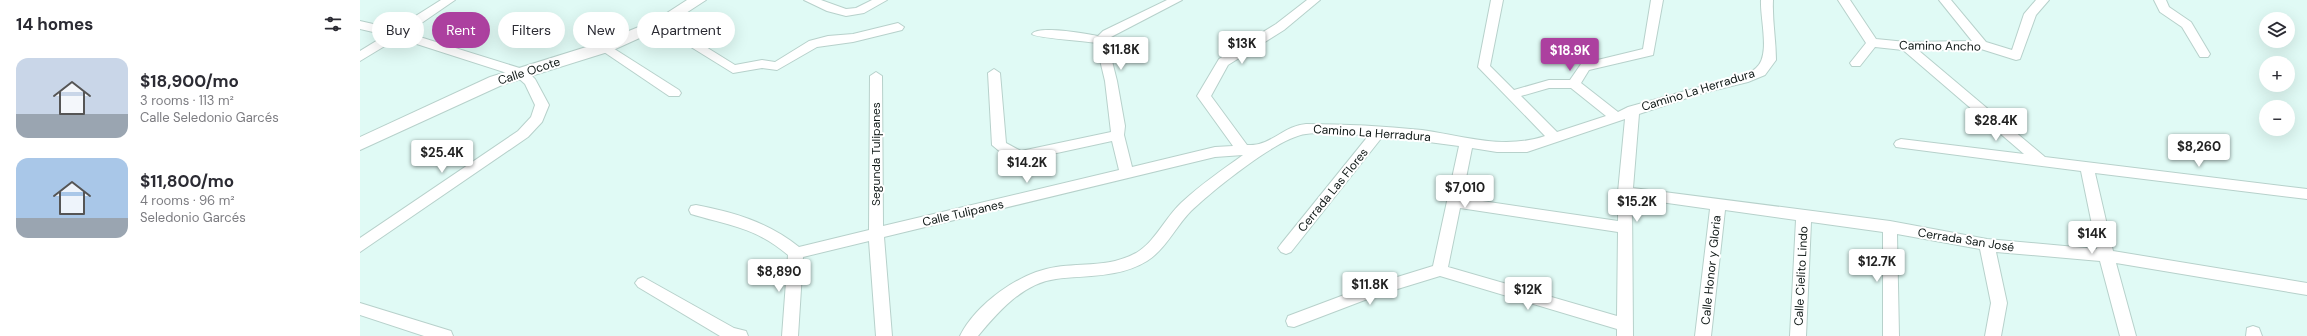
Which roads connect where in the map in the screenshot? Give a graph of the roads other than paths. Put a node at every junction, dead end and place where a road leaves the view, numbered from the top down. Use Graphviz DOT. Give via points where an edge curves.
graph roads {
  1 [pos="449,0"];
  2 [pos="698,0"];
  3 [pos="810,0"];
  4 [pos="881,0"];
  5 [pos="1176,0"];
  6 [pos="1314,0"];
  7 [pos="1496,0"];
  8 [pos="1657,0"];
  9 [pos="1767,0"];
  10 [pos="1844,0"];
  11 [pos="1944,0"];
  12 [pos="2043,0"];
  13 [pos="2160,0"];
  14 [pos="1158,2"];
  15 [pos="679,12"];
  16 [pos="424,15"];
  17 [pos="360,25"];
  18 [pos="898,27"];
  19 [pos="372,28"];
  20 [pos="1038,34"];
  21 [pos="1101,40"];
  22 [pos="424,42"];
  23 [pos="1872,43"];
  24 [pos="1982,45"];
  25 [pos="1906,46"];
  26 [pos="373,48"];
  27 [pos="602,48"];
  28 [pos="606,48"];
  29 [pos="700,48"];
  30 [pos="2204,54"];
  31 [pos="360,57"];
  32 [pos="1856,63"];
  33 [pos="521,73"];
  34 [pos="994,73"];
  35 [pos="876,76"];
  36 [pos="1574,84"];
  37 [pos="674,93"];
  38 [pos="1511,95"];
  39 [pos="1633,110"];
  40 [pos="1614,116"];
  41 [pos="1380,131"];
  42 [pos="1117,135"];
  43 [pos="1555,138"];
  44 [pos="364,139"];
  45 [pos="1466,143"];
  46 [pos="1901,144"];
  47 [pos="1262,149"];
  48 [pos="1243,150"];
  49 [pos="2040,160"];
  50 [pos="2087,167"];
  51 [pos="1127,173"];
  52 [pos="1625,192"];
  53 [pos="2307,194"];
  54 [pos="1453,202"];
  55 [pos="1718,204"];
  56 [pos="696,210"];
  57 [pos="1804,216"];
  58 [pos="1624,227"];
  59 [pos="1890,227"];
  60 [pos="876,233"];
  61 [pos="1986,245"];
  62 [pos="360,246"];
  63 [pos="1286,248"];
  64 [pos="796,253"];
  65 [pos="2106,256"];
  66 [pos="1440,270"];
  67 [pos="643,283"];
  68 [pos="2307,289"];
  69 [pos="360,309"];
  70 [pos="1294,321"];
  71 [pos="1625,331"];
  72 [pos="444,336"];
  73 [pos="740,336"];
  74 [pos="790,336"];
  75 [pos="884,336"];
  76 [pos="968,336"];
  77 [pos="1703,336"];
  78 [pos="1798,336"];
  79 [pos="1891,336"];
  80 [pos="1993,336"];
  81 [pos="2128,336"];
  1 -- 16 [label="street"];
  2 -- 15 [label="street, Calle Ocote"];
  3 -- 4 [label="street" via="850,14"];
  5 -- 14 [label="street"];
  6 -- 48 [label="street" via="1280,27 1223,62 1204,96"];
  7 -- 38 [label="street" via="1484,67"];
  8 -- 36 [label="street" via="1649,52 1585,66"];
  9 -- 39 [label="street, Camino La Herradura" via="1770,60 1760,72"];
  10 -- 23 [label="street"];
  11 -- 24 [label="street"];
  12 -- 24 [label="street, Camino Ancho" via="2030,14 2016,56"];
  13 -- 30 [label="street" via="2164,9 2187,26"];
  14 -- 21 [label="street"];
  17 -- 19 [label="street"];
  18 -- 29 [label="street" via="813,44 777,66 762,64 733,69"];
  20 -- 21 [label="street" via="1072,35"];
  21 -- 42 [label="street" via="1111,81"];
  22 -- 33 [label="street"];
  23 -- 25 [label="street, Camino Ancho"];
  23 -- 32 [label="street"];
  24 -- 25 [label="street, Camino Ancho"];
  25 -- 49 [label="street"];
  26 -- 31 [label="street"];
  27 -- 33 [label="street, Calle Ocote"];
  28 -- 37 [label="street"];
  33 -- 44 [label="street, Calle Ocote"];
  33 -- 62 [label="street" via="530,82 542,105 537,119 523,134"];
  34 -- 42 [label="street" via="999,144 1009,152 1020,156"];
  35 -- 60 [label="street, Segunda Tulipanes"];
  36 -- 38 [label="street" via="1549,84"];
  36 -- 40 [label="street"];
  38 -- 43 [label="street"];
  39 -- 40 [label="street, Camino La Herradura"];
  39 -- 52 [label="street"];
  40 -- 43 [label="street, Camino La Herradura"];
  41 -- 45 [label="street, Camino La Herradura"];
  41 -- 47 [label="street, Camino La Herradura" via="1304,129"];
  41 -- 63 [label="street, Cerrada Las Flores"];
  42 -- 51 [label="street"];
  43 -- 45 [label="street, Camino La Herradura" via="1527,147"];
  45 -- 54 [label="street"];
  46 -- 49 [label="street"];
  47 -- 48 [label="street, Calle Tulipanes"];
  47 -- 76 [label="street, Camino La Herradura" via="1220,178 1186,208 1143,256 1119,267 1085,272 1055,272 1027,282 995,304"];
  48 -- 51 [label="street, Calle Tulipanes" via="1215,152"];
  49 -- 50 [label="street"];
  50 -- 53 [label="street"];
  50 -- 65 [label="street"];
  51 -- 60 [label="street, Calle Tulipanes"];
  52 -- 55 [label="street, Cerrada San José"];
  52 -- 58 [label="street"];
  54 -- 58 [label="street"];
  54 -- 66 [label="street"];
  55 -- 57 [label="street, Cerrada San José"];
  55 -- 77 [label="street, Calle Honor y Gloria"];
  56 -- 64 [label="street" via="743,220 785,243"];
  57 -- 59 [label="street, Cerrada San José"];
  57 -- 78 [label="street, Calle Cielito Lindo"];
  58 -- 71 [label="street"];
  59 -- 61 [label="street, Cerrada San José"];
  59 -- 79 [label="street"];
  60 -- 64 [label="street, Calle Tulipanes"];
  60 -- 75 [label="street, Segunda Tulipanes"];
  61 -- 65 [label="street, Cerrada San José"];
  61 -- 80 [label="street" via="1999,303"];
  64 -- 74 [label="street"];
  65 -- 68 [label="street, Cerrada San José"];
  65 -- 81 [label="street"];
  66 -- 70 [label="street" via="1374,290"];
  66 -- 71 [label="street"];
  67 -- 73 [label="street" via="730,334"];
  69 -- 72 [label="street"];
}
